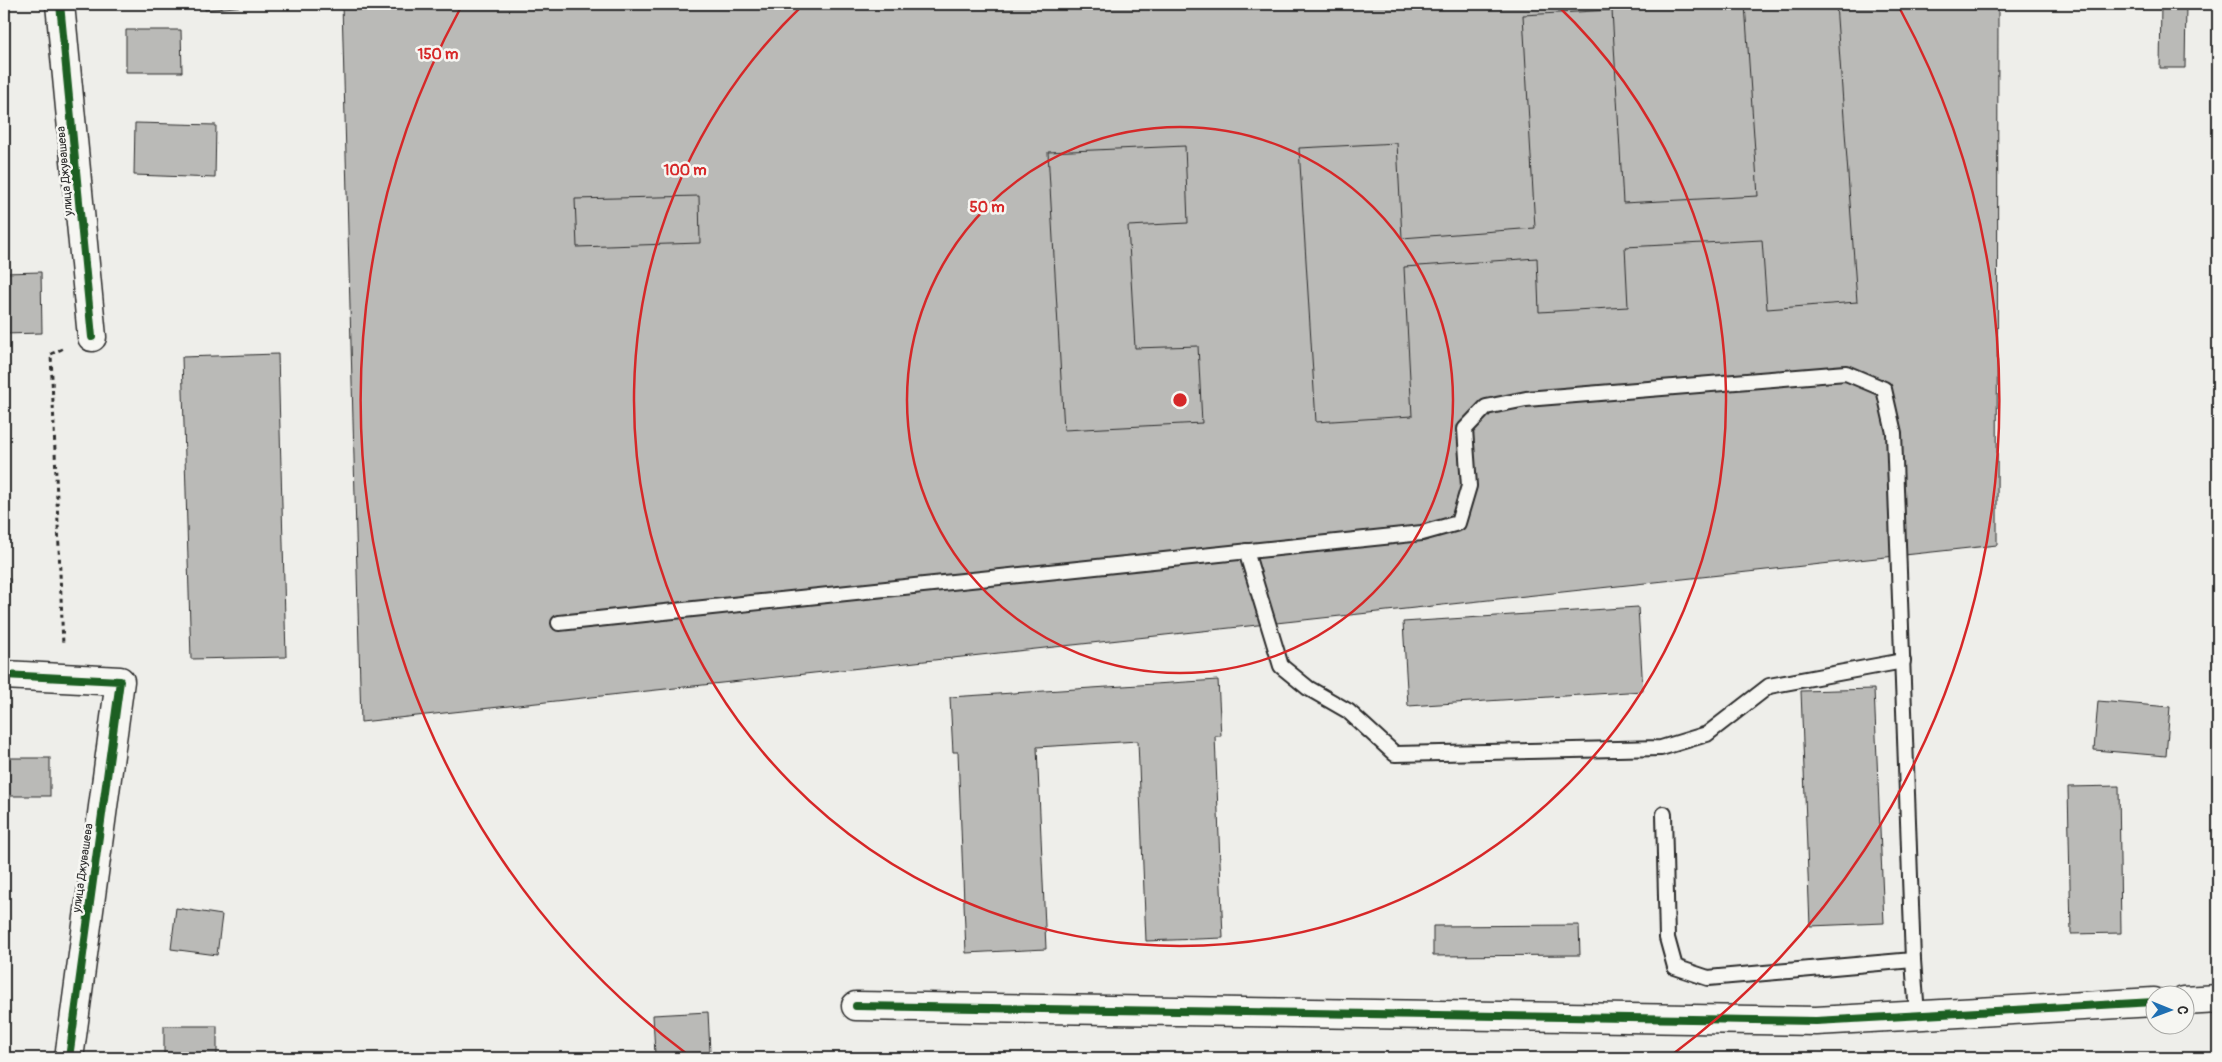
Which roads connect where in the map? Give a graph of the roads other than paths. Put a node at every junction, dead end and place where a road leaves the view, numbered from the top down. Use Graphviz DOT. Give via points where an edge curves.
graph roads {
  1 [pos="60,4"];
  2 [pos="92,337"];
  3 [pos="1246,551"];
  4 [pos="559,623"];
  5 [pos="1903,661"];
  6 [pos="4,675"];
  7 [pos="1664,814"];
  8 [pos="1913,960"];
  9 [pos="2218,999"];
  10 [pos="2194,1000"];
  11 [pos="2144,1003"];
  12 [pos="856,1006"];
  13 [pos="1917,1016"];
  14 [pos="69,1058"];
  1 -- 2 [label="street, улица Джувашева"];
  3 -- 4 [label="lane"];
  3 -- 5 [label="lane" via="1281,666 1308,688 1348,711 1395,754 1661,748 1707,734 1769,686"];
  3 -- 5 [label="lane" via="1422,532 1458,523 1470,486 1465,429 1486,407 1526,399 1846,373 1884,389 1894,433"];
  5 -- 8 [label="lane"];
  6 -- 14 [label="street, улица Джувашева" via="120,680"];
  7 -- 8 [label="lane" via="1667,938 1674,967 1708,978"];
  8 -- 13 [label="lane"];
  9 -- 10 [label="street"];
  11 -- 13 [label="street"];
  12 -- 13 [label="street" via="1816,1021"];
}
